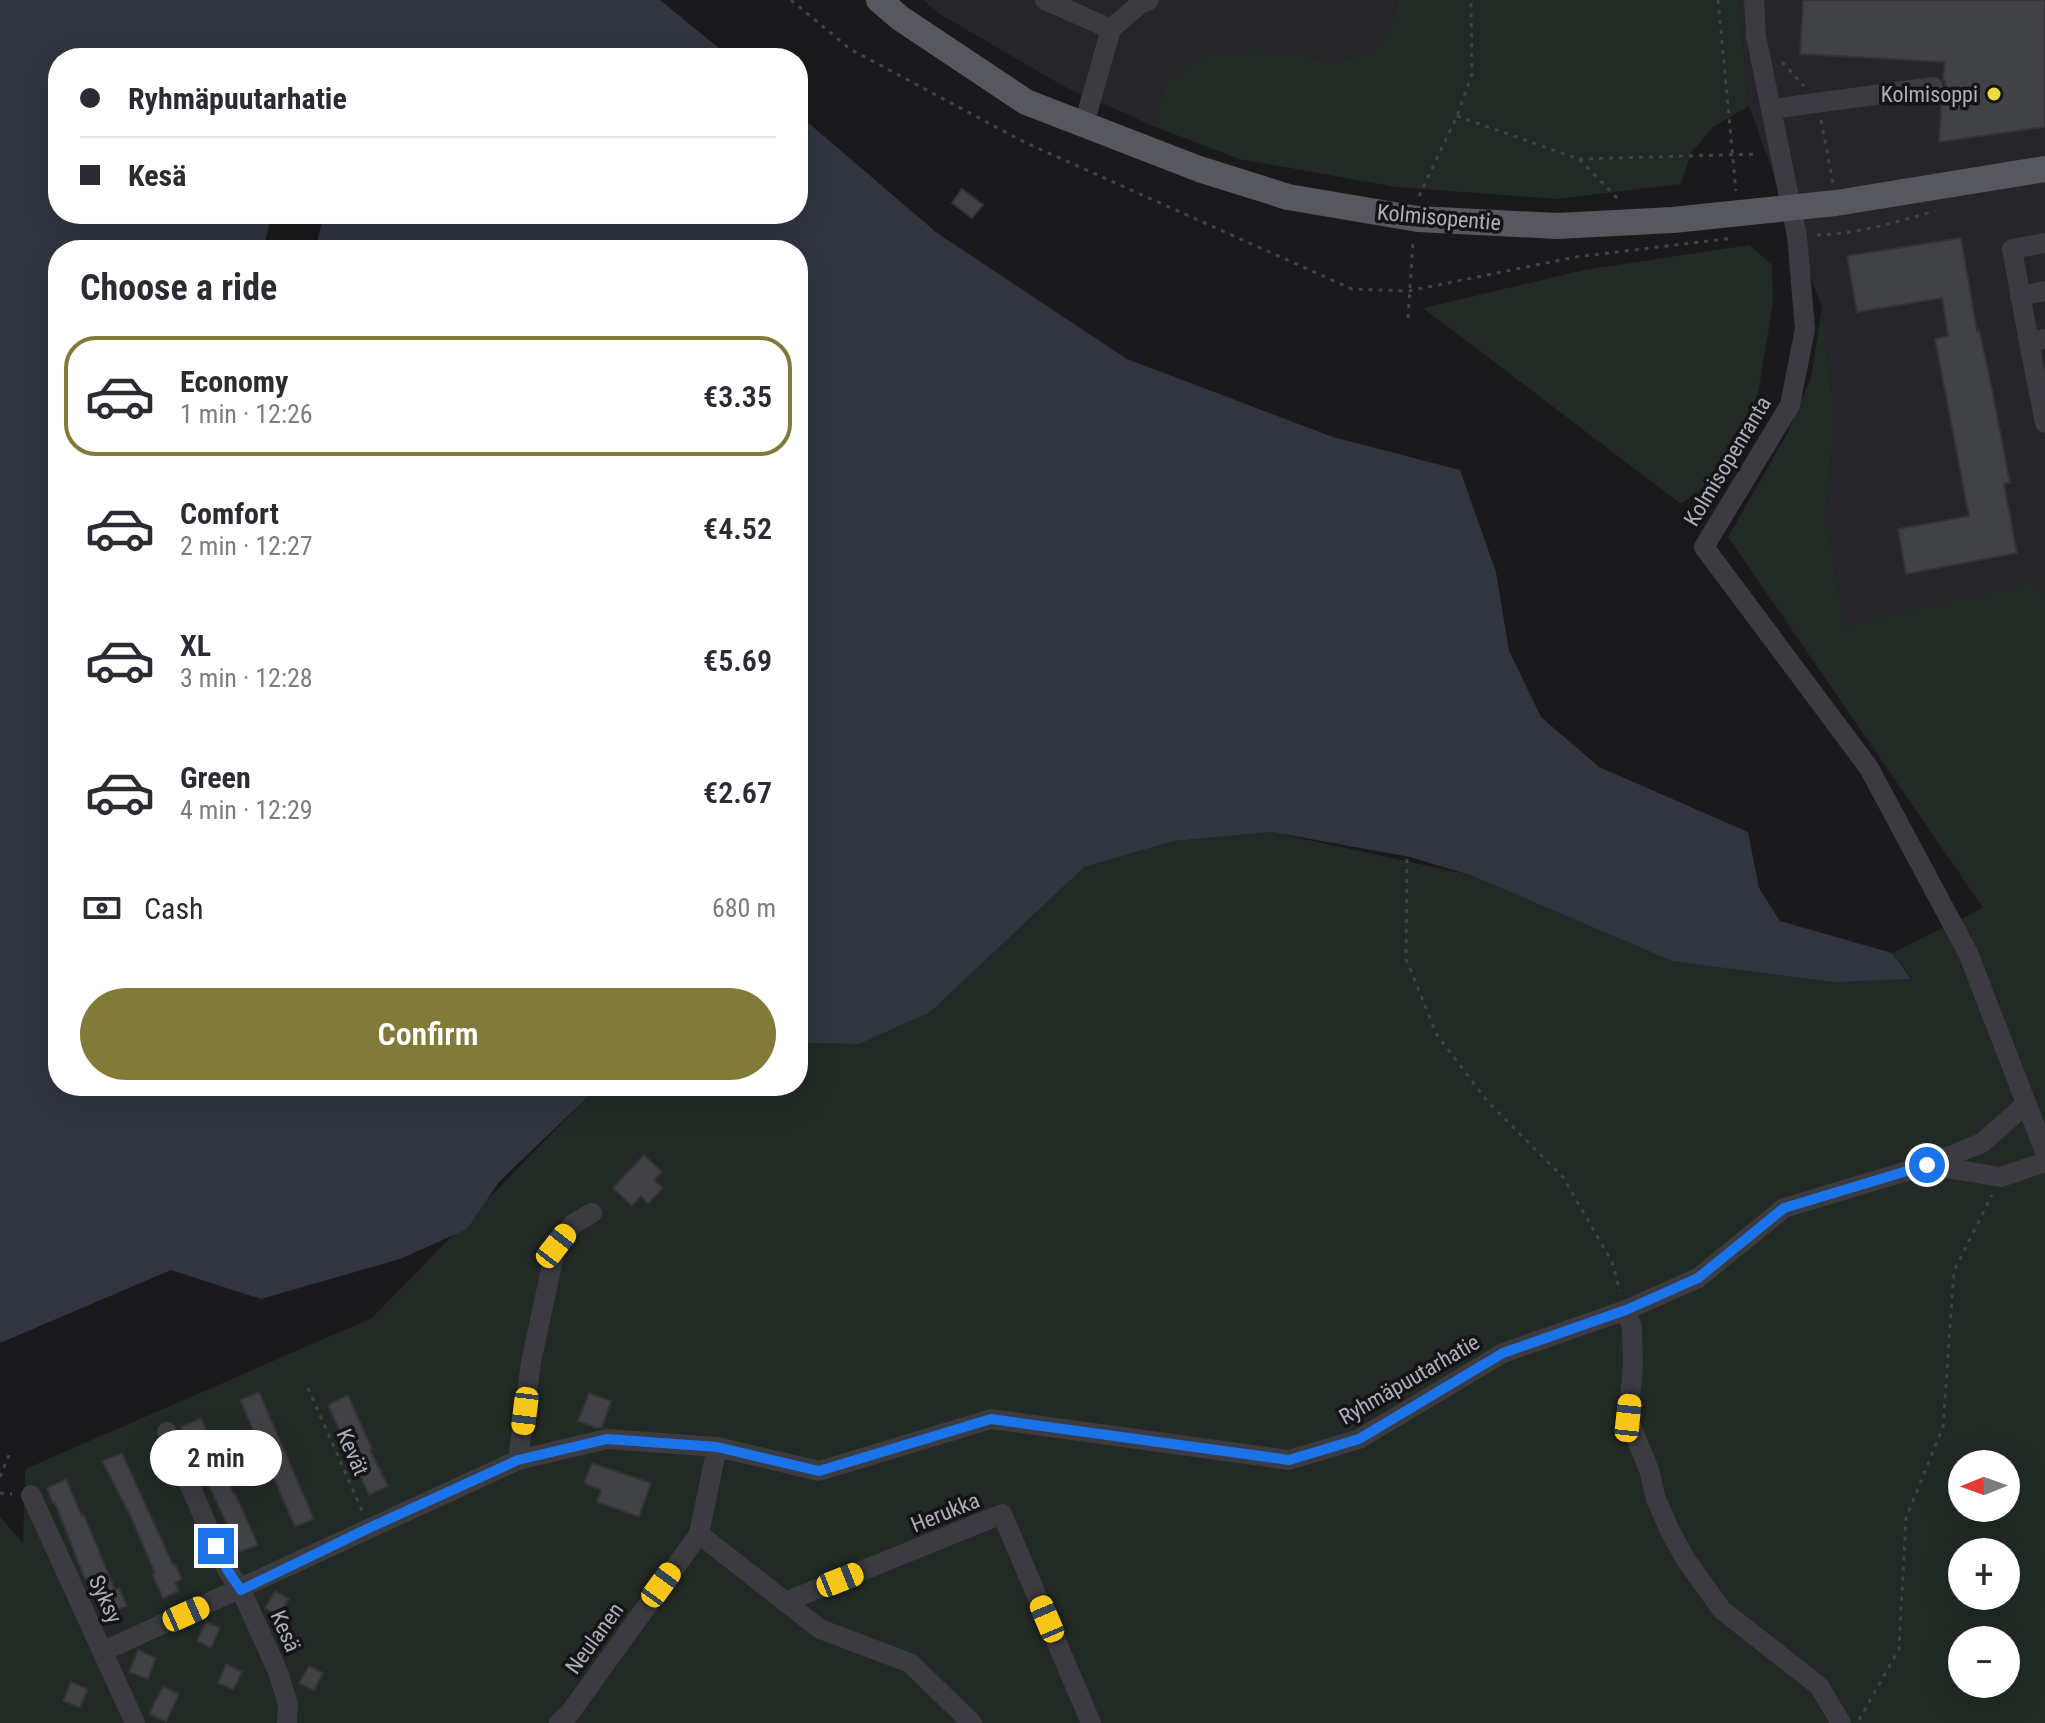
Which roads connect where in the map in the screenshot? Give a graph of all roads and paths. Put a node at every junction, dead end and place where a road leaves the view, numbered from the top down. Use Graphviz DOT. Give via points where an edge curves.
graph roads {
  1 [pos="791,0"];
  2 [pos="879,0"];
  3 [pos="1045,0"];
  4 [pos="1149,0"];
  5 [pos="1471,0"];
  6 [pos="1718,0"];
  7 [pos="1754,0"];
  8 [pos="1111,29"];
  9 [pos="1933,87"];
  10 [pos="1771,109"];
  11 [pos="1457,116"];
  12 [pos="1084,124"];
  13 [pos="1780,153"];
  14 [pos="1732,155"];
  15 [pos="1579,159"];
  16 [pos="2045,169"];
  17 [pos="1419,196"];
  18 [pos="1940,209"];
  19 [pos="1791,210"];
  20 [pos="1640,222"];
  21 [pos="1736,226"];
  22 [pos="1797,236"];
  23 [pos="1414,240"];
  24 [pos="2045,243"];
  25 [pos="1409,291"];
  26 [pos="2045,291"];
  27 [pos="2020,296"];
  28 [pos="1408,318"];
  29 [pos="2037,340"];
  30 [pos="2045,423"];
  31 [pos="1407,859"];
  32 [pos="2026,1104"];
  33 [pos="2045,1152"];
  34 [pos="2045,1162"];
  35 [pos="1927,1165"];
  36 [pos="2001,1177"];
  37 [pos="592,1213"];
  38 [pos="1626,1310"];
  39 [pos="308,1388"];
  40 [pos="167,1432"];
  41 [pos="717,1447"];
  42 [pos="9,1455"];
  43 [pos="518,1460"];
  44 [pos="0,1477"];
  45 [pos="31,1495"];
  46 [pos="369,1528"];
  47 [pos="699,1534"];
  48 [pos="241,1590"];
  49 [pos="785,1602"];
  50 [pos="104,1651"];
  51 [pos="135,1723"];
  52 [pos="287,1723"];
  53 [pos="559,1723"];
  54 [pos="972,1723"];
  55 [pos="1091,1723"];
  56 [pos="1841,1723"];
  57 [pos="1857,1723"];
  1 -- 25 [label="path" via="850,49 1024,142 1352,289"];
  2 -- 12 [label="main road, Kolmisopentie" via="1026,102"];
  3 -- 8 [label="street"];
  4 -- 8 [label="street"];
  5 -- 11 [label="path" via="1472,74"];
  6 -- 14 [label="path"];
  7 -- 10 [label="street, Kolmisopenranta"];
  8 -- 12 [label="street"];
  9 -- 10 [label="street"];
  10 -- 13 [label="street, Kolmisopenranta"];
  11 -- 15 [label="path"];
  11 -- 17 [label="path"];
  12 -- 20 [label="main road, Kolmisopentie" via="1288,197 1418,219 1557,226"];
  13 -- 14 [label="path"];
  13 -- 19 [label="street, Kolmisopenranta"];
  14 -- 15 [label="path"];
  14 -- 21 [label="path"];
  15 -- 20 [label="path"];
  16 -- 19 [label="main road, Kolmisopentie"];
  18 -- 22 [label="path" via="1839,235"];
  19 -- 21 [label="main road, Kolmisopentie"];
  19 -- 22 [label="street, Kolmisopenranta"];
  20 -- 21 [label="main road, Kolmisopentie"];
  21 -- 25 [label="path"];
  22 -- 32 [label="street, Kolmisopenranta" via="1805,329 1790,405 1704,547 1869,768 1968,953"];
  23 -- 25 [label="path"];
  24 -- 27 [label="street" via="2012,249"];
  25 -- 28 [label="path"];
  26 -- 27 [label="street"];
  27 -- 29 [label="street"];
  29 -- 30 [label="street"];
  31 -- 38 [label="path" via="1406,959 1437,1035 1488,1102 1563,1177 1612,1262"];
  32 -- 33 [label="street"];
  32 -- 35 [label="street, Ryhmäpuutarhatie" via="1982,1143"];
  34 -- 36 [label="street"];
  35 -- 36 [label="street"];
  35 -- 38 [label="street, Ryhmäpuutarhatie" via="1784,1208 1698,1278"];
  36 -- 57 [label="path" via="1954,1271 1943,1427 1906,1518 1899,1649"];
  37 -- 43 [label="street" via="573,1224 556,1246 531,1362"];
  38 -- 41 [label="street, Ryhmäpuutarhatie" via="1503,1353 1359,1439 1289,1460 991,1419 819,1471"];
  38 -- 56 [label="street" via="1633,1366 1628,1418 1670,1531 1722,1610 1819,1686"];
  39 -- 46 [label="path, Kevät"];
  40 -- 48 [label="street, Kesä"];
  41 -- 43 [label="street, Ryhmäpuutarhatie" via="607,1439"];
  41 -- 47 [label="street, Neulanen"];
  42 -- 44 [label="path"];
  43 -- 46 [label="street, Ryhmäpuutarhatie"];
  45 -- 50 [label="street, Syksy"];
  46 -- 48 [label="street, Ryhmäpuutarhatie"];
  47 -- 49 [label="street"];
  47 -- 53 [label="street, Neulanen"];
  48 -- 50 [label="street, Ryhmäpuutarhatie"];
  48 -- 52 [label="street, Kesä" via="278,1672 288,1704"];
  49 -- 54 [label="street" via="820,1629 910,1663"];
  49 -- 55 [label="street, Herukka" via="1002,1514"];
  50 -- 51 [label="street, Syksy"];
}
